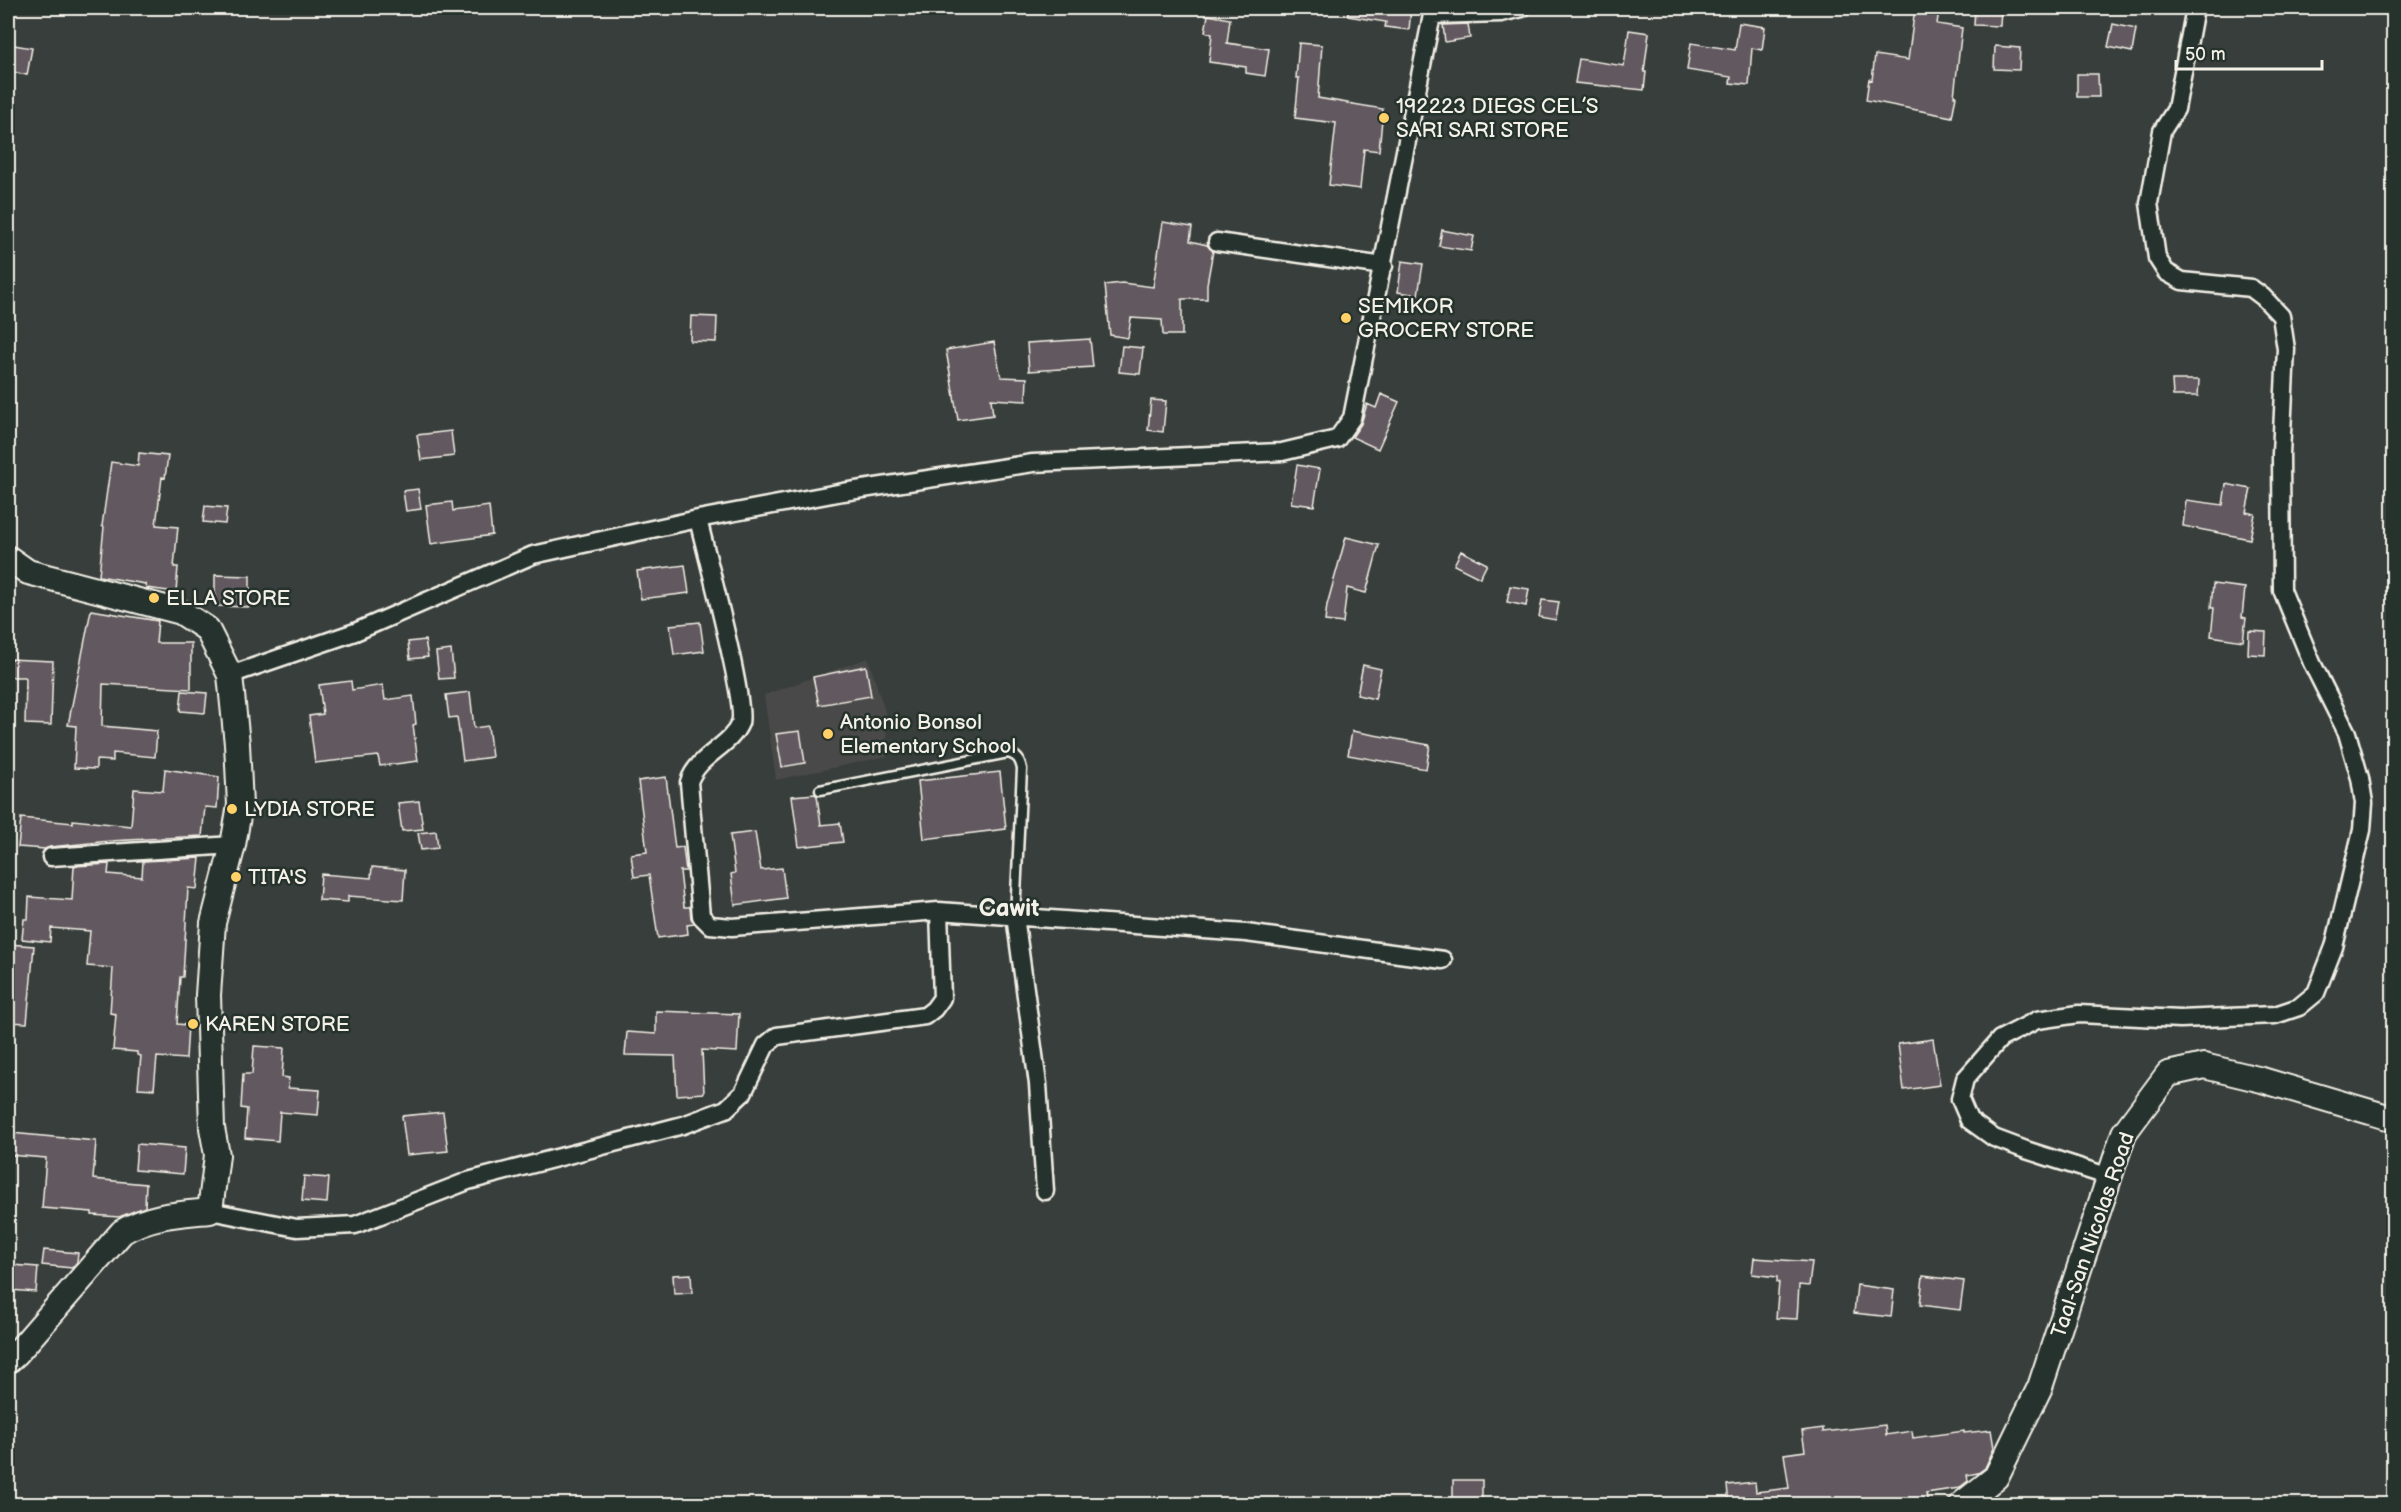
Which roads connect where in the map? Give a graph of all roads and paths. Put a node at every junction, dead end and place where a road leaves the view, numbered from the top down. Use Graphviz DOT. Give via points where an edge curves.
graph roads {
  1 [pos="1522,8"];
  2 [pos="2195,8"];
  3 [pos="1217,242"];
  4 [pos="1384,266"];
  5 [pos="698,519"];
  6 [pos="8,558"];
  7 [pos="230,675"];
  8 [pos="820,790"];
  9 [pos="233,845"];
  10 [pos="51,857"];
  11 [pos="939,911"];
  12 [pos="1015,916"];
  13 [pos="1443,960"];
  14 [pos="2394,1119"];
  15 [pos="2110,1177"];
  16 [pos="1045,1191"];
  17 [pos="210,1211"];
  18 [pos="8,1361"];
  19 [pos="1962,1504"];
  1 -- 4 [label="street" via="1501,13 1432,15"];
  2 -- 15 [label="street" via="2176,109 2162,131 2149,203 2157,258 2166,272 2182,281 2251,288 2281,316 2286,349 2281,454 2282,590 2347,733 2364,803 2362,830 2334,947 2316,993 2298,1007 2275,1015 2180,1019 2079,1014 2037,1020 2000,1039 1965,1079 1960,1099 1969,1120 1994,1138"];
  3 -- 4 [label="street"];
  4 -- 5 [label="street" via="1352,418 1337,439 1282,452 1033,463"];
  5 -- 7 [label="street" via="533,555 355,632"];
  5 -- 11 [label="street" via="737,686 741,721 733,734 693,769 689,782 701,916 710,925 732,927"];
  6 -- 7 [label="street" via="28,572 181,612 207,629"];
  7 -- 9 [label="street" via="240,805"];
  8 -- 12 [label="lane" via="1008,753 1015,755 1022,769"];
  9 -- 10 [label="street"];
  9 -- 17 [label="street" via="213,923 208,995 212,1128 217,1155"];
  11 -- 12 [label="street"];
  11 -- 17 [label="street" via="942,998 934,1009 925,1016 777,1036 766,1045 743,1093 726,1109 683,1125 468,1181 355,1225 297,1228"];
  12 -- 13 [label="street" via="1246,933"];
  12 -- 16 [label="street" via="1038,1084"];
  14 -- 15 [label="street, Taal-San Nicolas Road" via="2204,1066 2168,1074 2124,1133"];
  15 -- 19 [label="street, Taal-San Nicolas Road" via="2040,1387 1996,1477"];
  17 -- 18 [label="street" via="152,1218 122,1232"];
}
